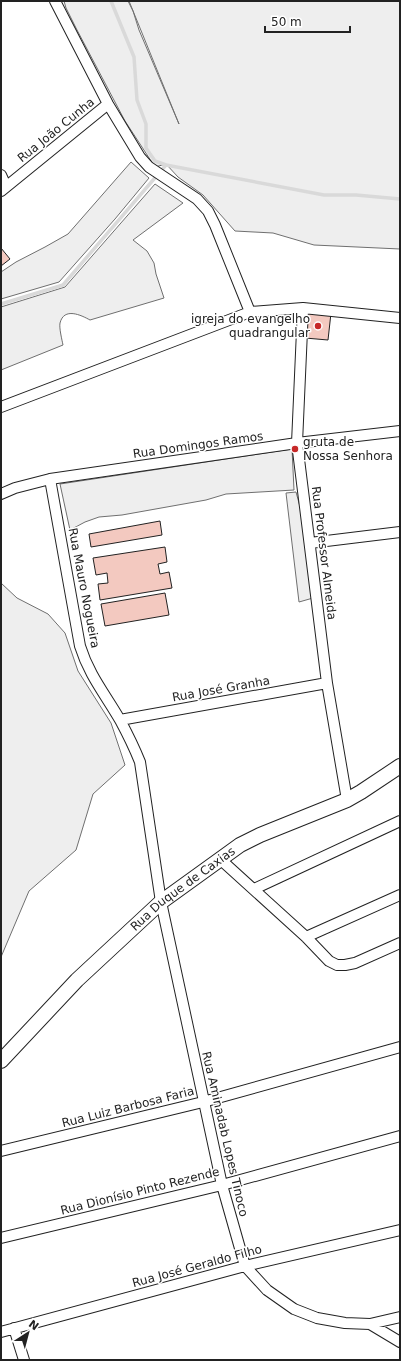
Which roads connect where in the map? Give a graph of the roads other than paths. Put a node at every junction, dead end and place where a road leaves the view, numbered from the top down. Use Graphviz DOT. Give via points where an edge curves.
graph roads {
  1 [pos="55,1"];
  2 [pos="108,104"];
  3 [pos="1,175"];
  4 [pos="4,189"];
  5 [pos="303,308"];
  6 [pos="250,312"];
  7 [pos="400,318"];
  8 [pos="1,407"];
  9 [pos="400,431"];
  10 [pos="297,443"];
  11 [pos="50,479"];
  12 [pos="1,494"];
  13 [pos="400,532"];
  14 [pos="310,542"];
  15 [pos="327,683"];
  16 [pos="120,720"];
  17 [pos="400,766"];
  18 [pos="347,800"];
  19 [pos="400,821"];
  20 [pos="220,859"];
  21 [pos="254,889"];
  22 [pos="400,895"];
  23 [pos="161,902"];
  24 [pos="306,937"];
  25 [pos="400,943"];
  26 [pos="400,1047"];
  27 [pos="1,1062"];
  28 [pos="203,1102"];
  29 [pos="400,1136"];
  30 [pos="1,1151"];
  31 [pos="222,1185"];
  32 [pos="400,1230"];
  33 [pos="1,1238"];
  34 [pos="245,1266"];
  35 [pos="400,1317"];
  36 [pos="370,1324"];
  37 [pos="14,1328"];
  38 [pos="1,1332"];
  39 [pos="400,1342"];
  40 [pos="24,1360"];
  1 -- 2 [label="street"];
  2 -- 4 [label="street, Rua João Cunha"];
  2 -- 6 [label="street" via="140,158 149,167 197,199 208,211"];
  3 -- 4 [label="street"];
  5 -- 6 [label="street"];
  5 -- 7 [label="street"];
  5 -- 10 [label="street, Rua Professor Almeida"];
  6 -- 8 [label="street"];
  9 -- 10 [label="street, Rua Domingos Ramos"];
  10 -- 11 [label="street, Rua Domingos Ramos"];
  10 -- 14 [label="street, Rua Professor Almeida"];
  11 -- 12 [label="street, Rua Domingos Ramos"];
  11 -- 16 [label="street, Rua Mauro Nogueira" via="80,646 93,678"];
  13 -- 14 [label="street"];
  14 -- 15 [label="street, Rua Professor Almeida"];
  15 -- 16 [label="street, Rua José Granha"];
  15 -- 18 [label="street, Rua Professor Almeida"];
  16 -- 23 [label="street, Rua Mauro Nogueira" via="140,762"];
  17 -- 18 [label="street, Rua Duque de Caxias"];
  18 -- 20 [label="street, Rua Duque de Caxias" via="260,835"];
  19 -- 21 [label="street"];
  20 -- 21 [label="street"];
  20 -- 23 [label="street, Rua Duque de Caxias"];
  21 -- 24 [label="street"];
  22 -- 24 [label="street"];
  23 -- 27 [label="street, Rua Duque de Caxias" via="77,980"];
  23 -- 28 [label="street, Rua Aminadab Lopes Tinoco"];
  24 -- 25 [label="street" via="329,962 337,965 355,963"];
  26 -- 28 [label="street, Rua Luiz Barbosa Faria"];
  28 -- 30 [label="street, Rua Luiz Barbosa Faria"];
  28 -- 31 [label="street, Rua Aminadab Lopes Tinoco"];
  29 -- 31 [label="street, Rua Dionísio Pinto Rezende"];
  31 -- 33 [label="street, Rua Dionísio Pinto Rezende"];
  31 -- 34 [label="street, Rua Aminadab Lopes Tinoco"];
  32 -- 34 [label="street, Rua José Geraldo Filho"];
  34 -- 36 [label="street, Rua Aminadab Lopes Tinoco" via="267,1290 294,1309 317,1318"];
  34 -- 37 [label="street, Rua José Geraldo Filho"];
  35 -- 36 [label="street"];
  36 -- 39 [label="street, Rua Aminadab Lopes Tinoco"];
  37 -- 38 [label="street, Rua José Geraldo Filho"];
  37 -- 40 [label="street"];
}
